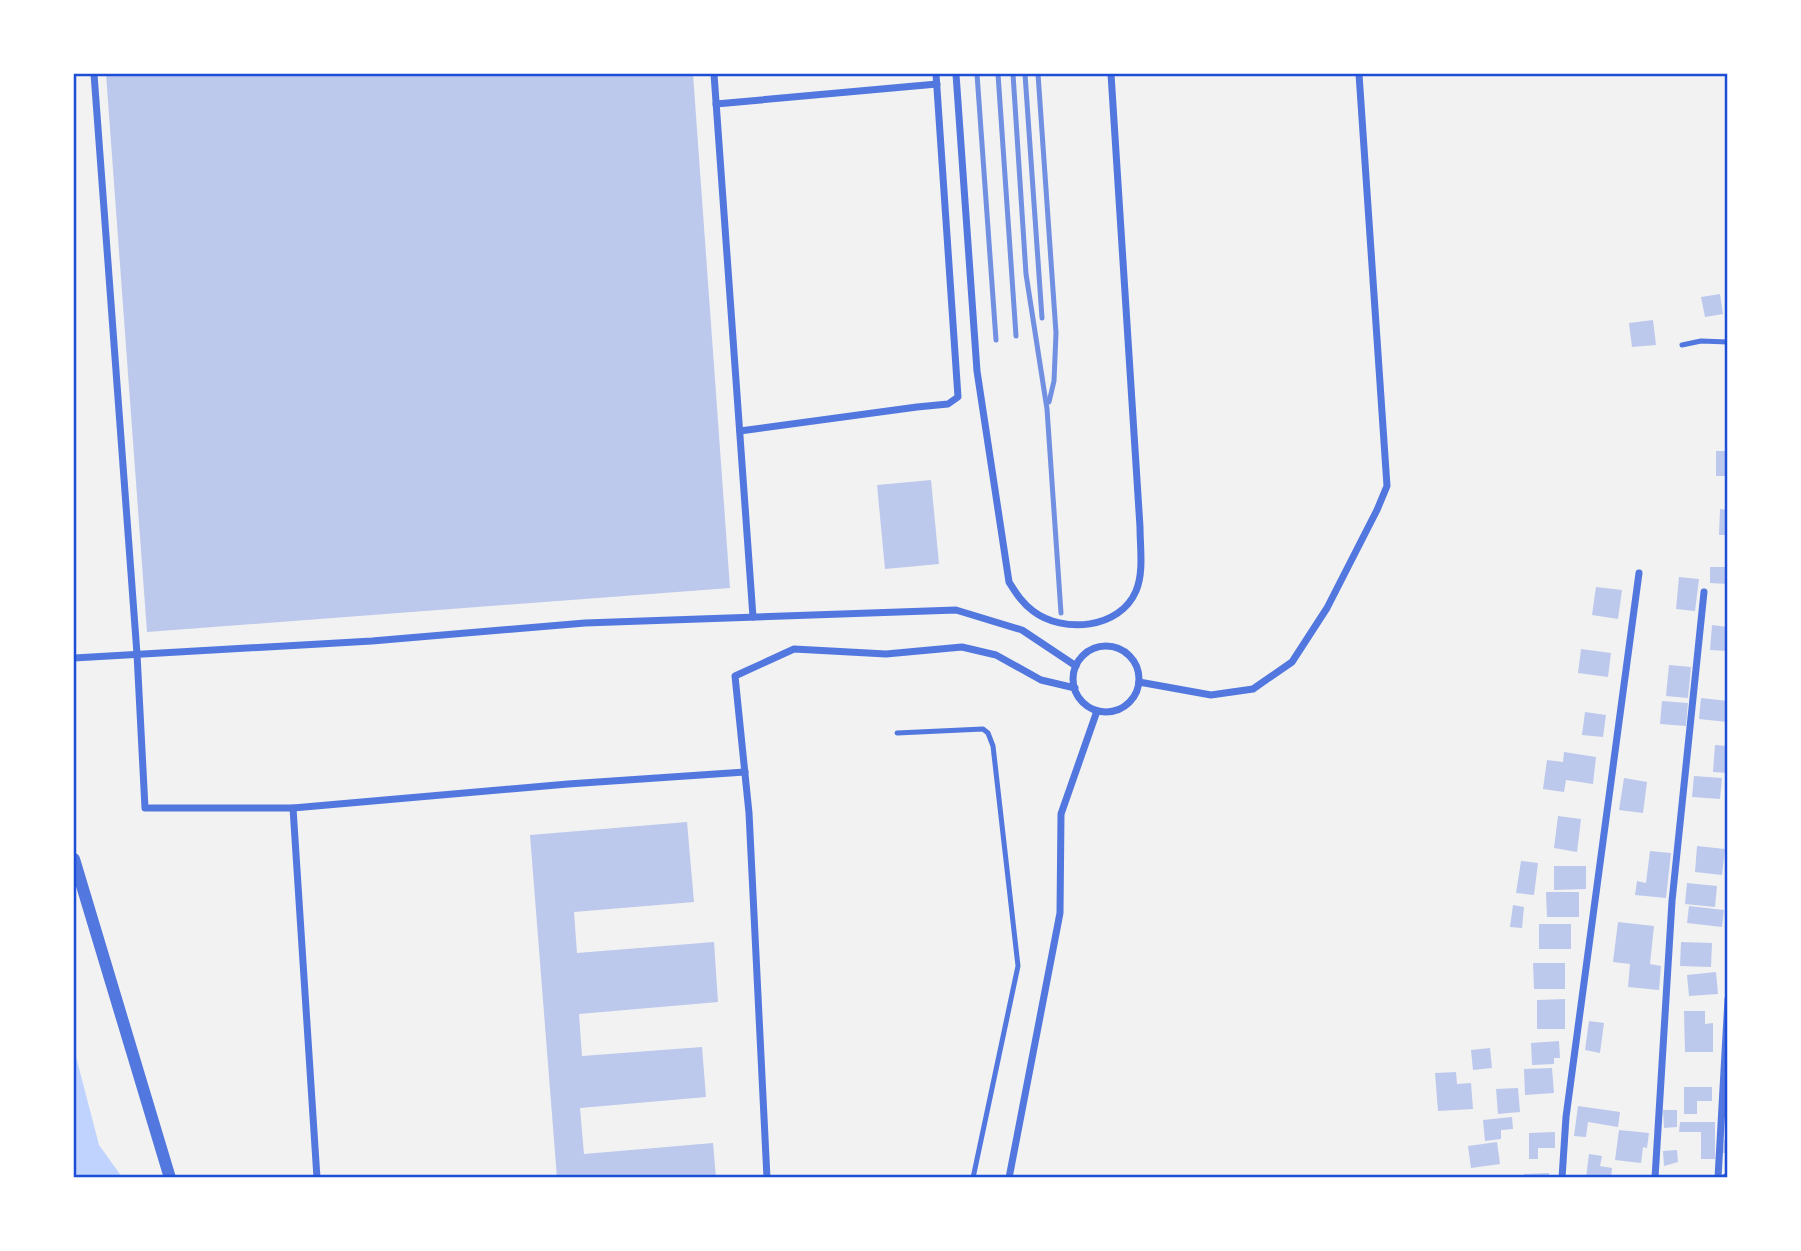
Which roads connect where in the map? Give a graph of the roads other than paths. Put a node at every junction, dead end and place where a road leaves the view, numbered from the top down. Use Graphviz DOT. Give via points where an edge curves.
graph roads {
  1 [pos="94,74"];
  2 [pos="714,74"];
  3 [pos="936,74"];
  4 [pos="956,74"];
  5 [pos="1111,74"];
  6 [pos="1359,74"];
  7 [pos="937,84"];
  8 [pos="716,104"];
  9 [pos="1727,342"];
  10 [pos="1682,345"];
  11 [pos="740,431"];
  12 [pos="1639,573"];
  13 [pos="1704,592"];
  14 [pos="753,617"];
  15 [pos="137,654"];
  16 [pos="74,658"];
  17 [pos="1076,666"];
  18 [pos="1139,682"];
  19 [pos="1075,688"];
  20 [pos="1097,711"];
  21 [pos="897,733"];
  22 [pos="745,772"];
  23 [pos="292,807"];
  24 [pos="74,859"];
  25 [pos="1727,999"];
  26 [pos="170,1178"];
  27 [pos="317,1178"];
  28 [pos="767,1178"];
  29 [pos="973,1178"];
  30 [pos="1009,1178"];
  31 [pos="1562,1178"];
  32 [pos="1655,1178"];
  33 [pos="1718,1178"];
  1 -- 15 [label="street"];
  2 -- 8 [label="street"];
  3 -- 7 [label="street"];
  4 -- 5 [label="street" via="977,371 1009,582 1035,613 1087,626 1126,606 1140,580"];
  6 -- 18 [label="street" via="1387,486 1327,608 1292,662 1253,689 1211,695"];
  7 -- 8 [label="street"];
  7 -- 11 [label="street" via="958,397 948,404"];
  8 -- 11 [label="street"];
  9 -- 10 [label="lane"];
  11 -- 14 [label="street"];
  12 -- 31 [label="street"];
  13 -- 32 [label="street" via="1672,901"];
  14 -- 15 [label="street" via="585,623"];
  14 -- 17 [label="street" via="956,610 1022,630"];
  15 -- 16 [label="street"];
  15 -- 23 [label="street" via="145,808"];
  17 -- 18 [label="street" via="1099,647 1119,649 1135,662"];
  17 -- 19 [label="street"];
  18 -- 20 [label="street" via="1130,703 1109,712"];
  19 -- 20 [label="street"];
  19 -- 22 [label="street" via="1041,680 996,655 962,646 886,654 793,649 735,676"];
  20 -- 30 [label="street" via="1061,814 1060,913"];
  21 -- 29 [label="lane" via="983,729 992,746 1018,966"];
  22 -- 23 [label="street"];
  22 -- 28 [label="street"];
  23 -- 27 [label="street"];
  24 -- 26 [label="street"];
  25 -- 33 [label="street"];
}
